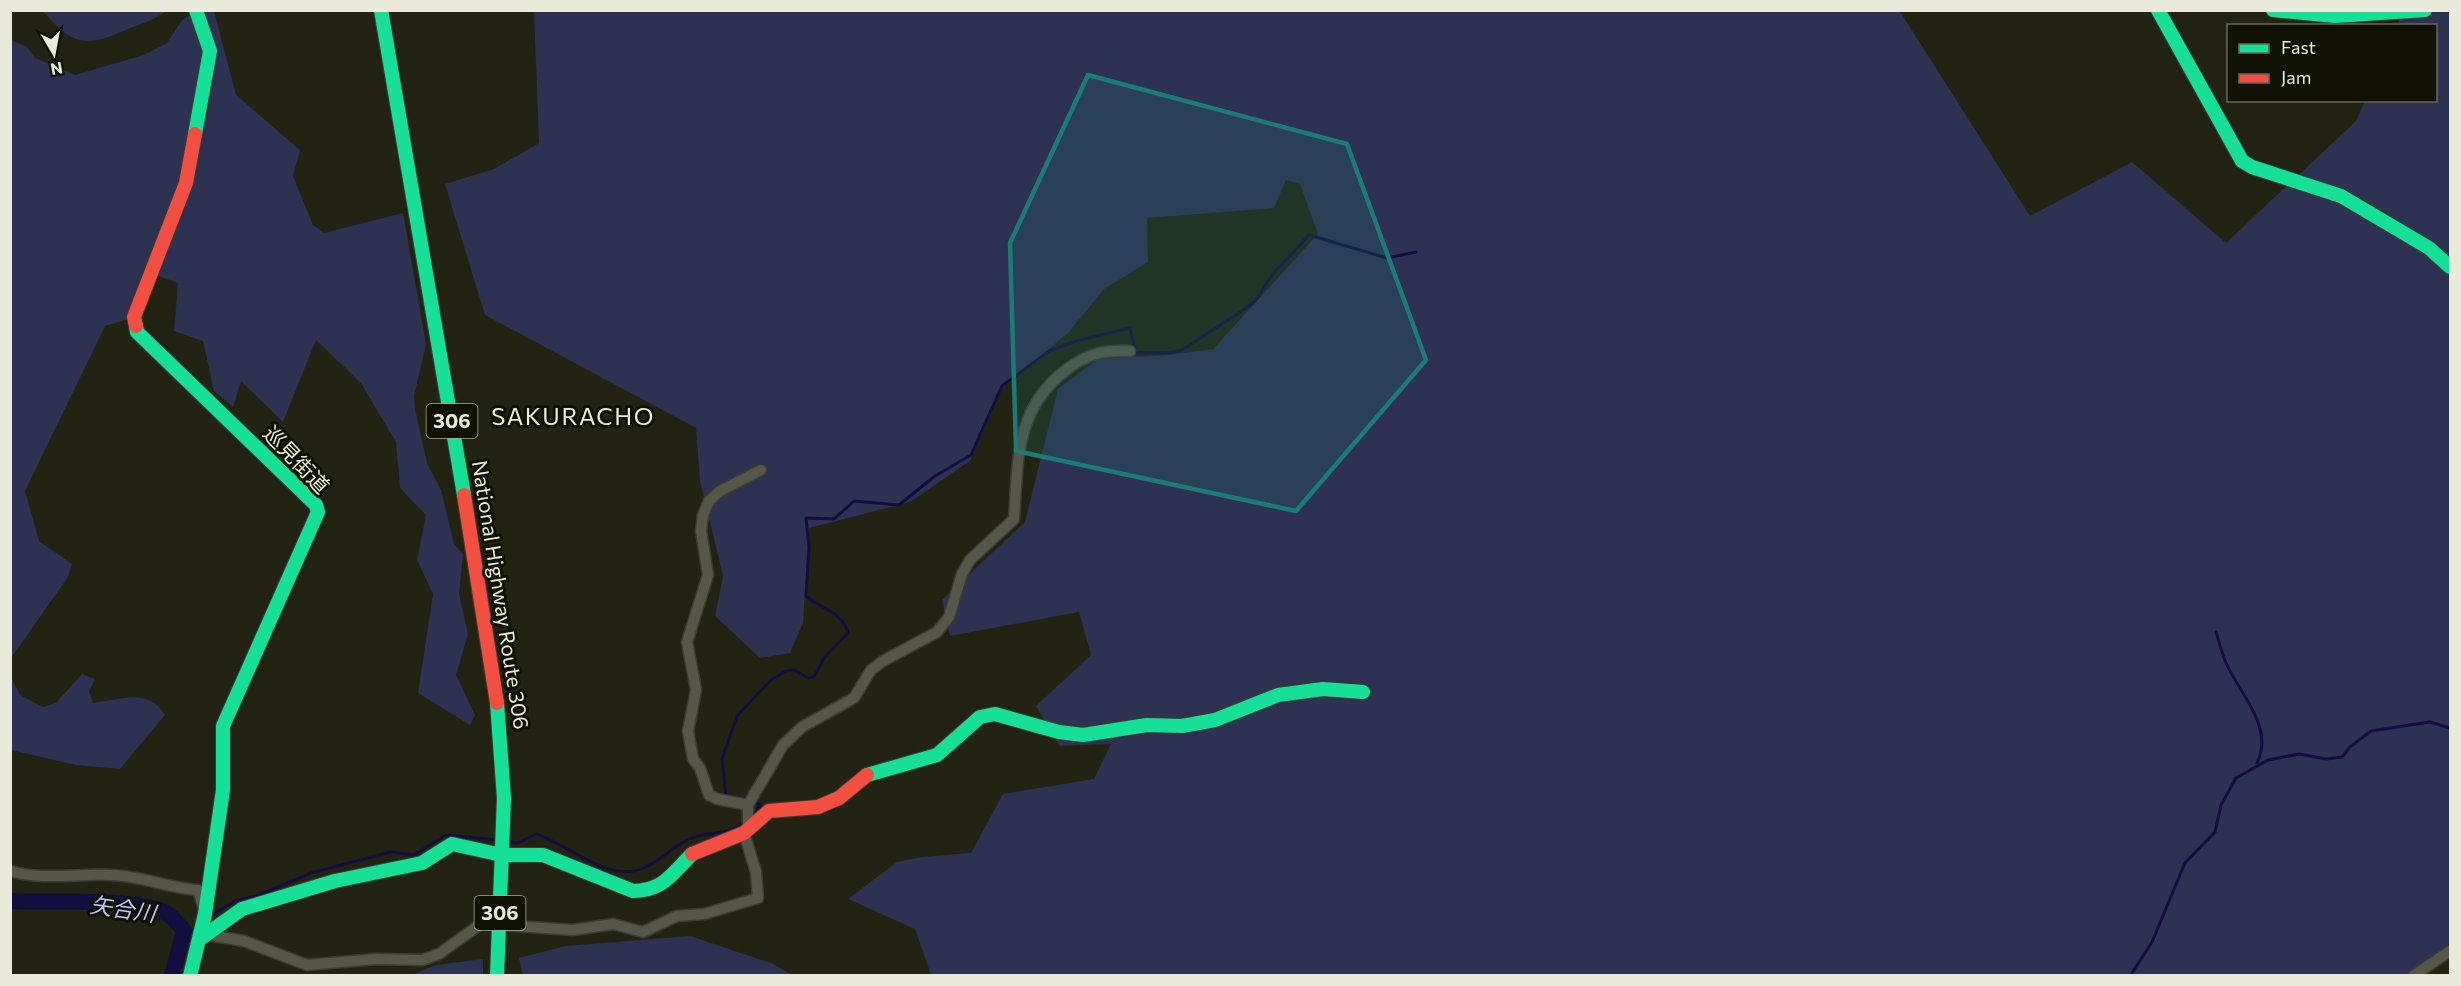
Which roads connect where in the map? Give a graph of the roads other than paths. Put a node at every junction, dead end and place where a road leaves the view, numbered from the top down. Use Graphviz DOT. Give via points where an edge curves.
graph roads {
  1 [pos="196,10"];
  2 [pos="381,10"];
  3 [pos="2158,10"];
  4 [pos="2273,10"];
  5 [pos="2425,10"];
  6 [pos="2451,267"];
  7 [pos="1130,351"];
  8 [pos="761,470"];
  9 [pos="1363,692"];
  10 [pos="749,815"];
  11 [pos="502,853"];
  12 [pos="10,871"];
  13 [pos="205,912"];
  14 [pos="499,923"];
  15 [pos="203,935"];
  16 [pos="2451,951"];
  17 [pos="190,975"];
  18 [pos="497,975"];
  19 [pos="2413,975"];
  1 -- 13 [label="main road, 巡見街道" via="210,51 186,183 134,317 137,332 316,505 318,512 223,726 223,790"];
  2 -- 11 [label="main road, National Highway Route 306 / 306" via="489,639 501,734"];
  3 -- 6 [label="main road" via="2242,161 2342,196 2429,248"];
  4 -- 5 [label="main road" via="2325,16"];
  7 -- 10 [label="street" via="1104,350 1073,364 1040,394 1018,456 1014,519 970,560 949,617 937,632 871,669 846,705 802,727 783,745"];
  8 -- 10 [label="street" via="720,491 710,501 701,531 708,575 687,642 696,690 688,731 693,759 709,795"];
  9 -- 10 [label="main road" via="1323,688 1278,695 1215,720 1083,735 995,714 980,717 937,755 863,776 839,798 818,807"];
  10 -- 11 [label="main road" via="692,854 661,886 647,891 633,891 543,855"];
  10 -- 14 [label="street" via="758,898 704,914 676,916 643,932 613,924 573,930"];
  11 -- 14 [label="main road, National Highway Route 306 / 306"];
  11 -- 15 [label="main road" via="452,844 422,862 335,881 248,907"];
  12 -- 13 [label="street" via="112,875 198,890"];
  13 -- 15 [label="main road, 巡見街道"];
  14 -- 15 [label="street" via="482,923 439,954 422,960 307,965 244,941"];
  14 -- 18 [label="main road, National Highway Route 306 / 306"];
  15 -- 17 [label="main road, 巡見街道"];
  16 -- 19 [label="street"];
}
